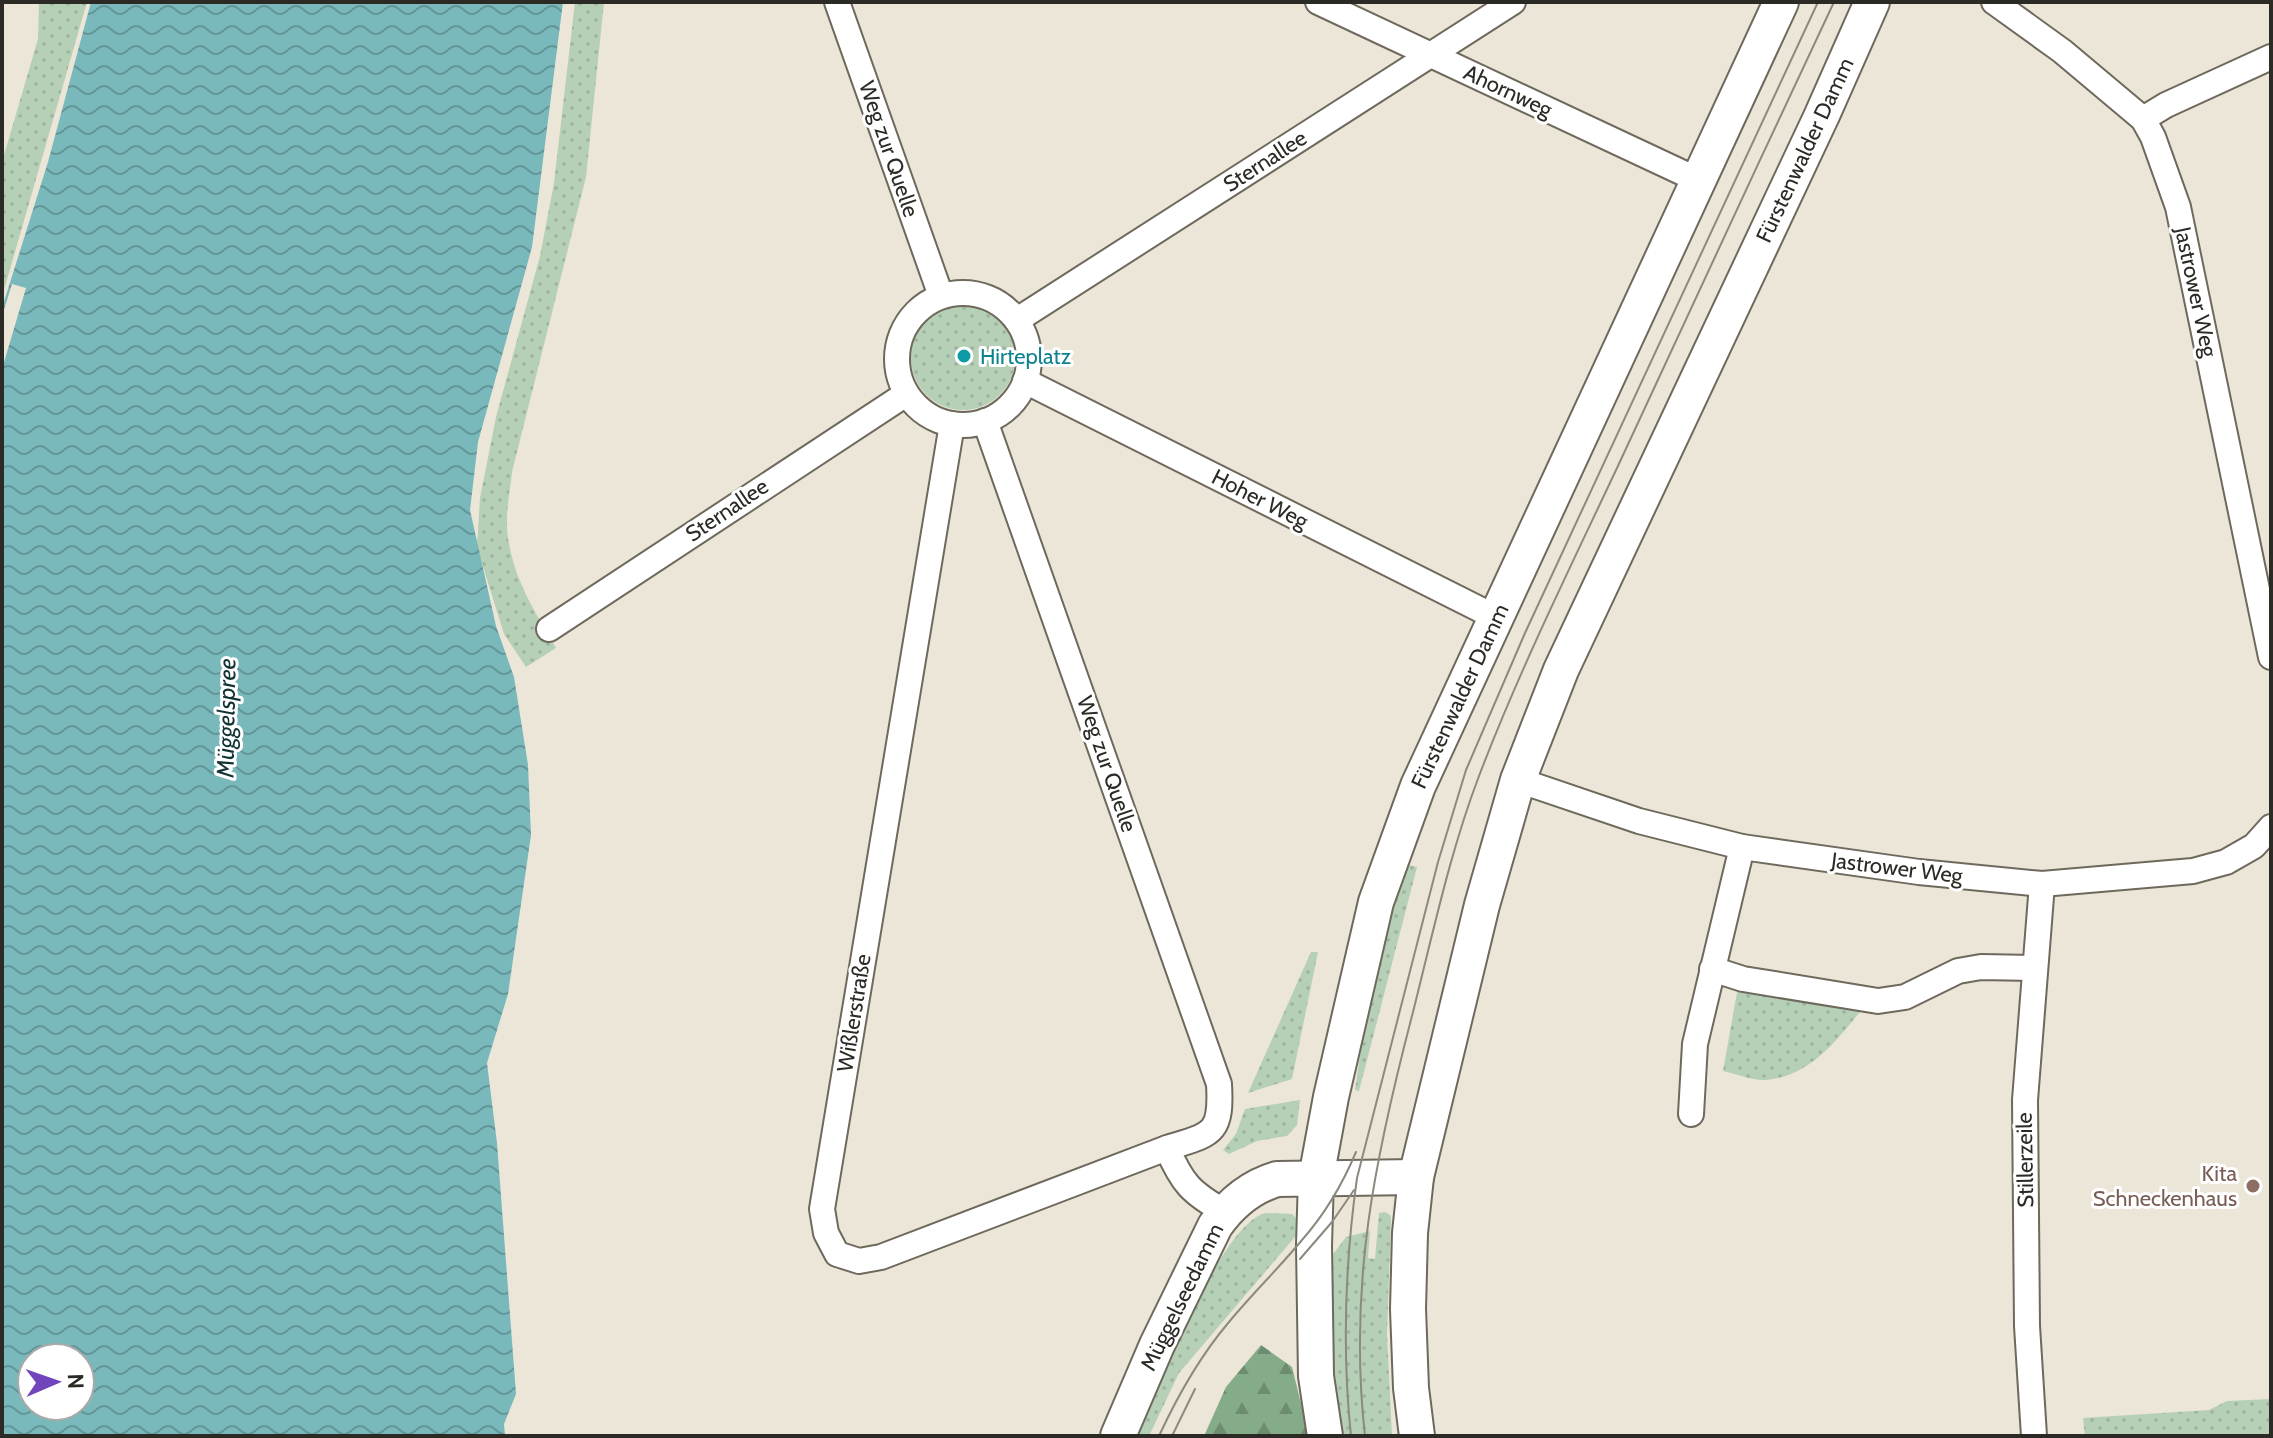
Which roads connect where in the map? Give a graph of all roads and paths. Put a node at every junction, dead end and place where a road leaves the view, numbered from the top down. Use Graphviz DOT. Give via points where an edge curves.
graph roads {
  1 [pos="837,2"];
  2 [pos="1318,2"];
  3 [pos="1513,2"];
  4 [pos="1781,2"];
  5 [pos="1872,2"];
  6 [pos="1994,2"];
  7 [pos="1431,54"];
  8 [pos="2271,57"];
  9 [pos="2143,119"];
  10 [pos="1698,180"];
  11 [pos="941,296"];
  12 [pos="1017,320"];
  13 [pos="1025,381"];
  14 [pos="906,394"];
  15 [pos="985,421"];
  16 [pos="952,424"];
  17 [pos="1495,617"];
  18 [pos="549,629"];
  19 [pos="2271,657"];
  20 [pos="1518,780"];
  21 [pos="2271,827"];
  22 [pos="1742,847"];
  23 [pos="2042,884"];
  24 [pos="2034,968"];
  25 [pos="1712,969"];
  26 [pos="1220,1109"];
  27 [pos="1691,1114"];
  28 [pos="1167,1148"];
  29 [pos="1416,1177"];
  30 [pos="1316,1178"];
  31 [pos="1225,1212"];
  32 [pos="1118,1436"];
  33 [pos="1325,1436"];
  34 [pos="1417,1436"];
  35 [pos="2034,1436"];
  1 -- 11 [label="street, Weg zur Quelle"];
  2 -- 7 [label="street, Ahornweg"];
  3 -- 7 [label="street, Sternallee"];
  4 -- 10 [label="main road, Fürstenwalder Damm"];
  5 -- 20 [label="main road, Fürstenwalder Damm" via="1561,670"];
  6 -- 9 [label="street, Jastrower Weg"];
  7 -- 10 [label="street, Ahornweg"];
  7 -- 12 [label="street, Sternallee"];
  8 -- 9 [label="street"];
  9 -- 19 [label="street, Jastrower Weg" via="2178,207"];
  10 -- 17 [label="main road, Fürstenwalder Damm"];
  11 -- 12 [label="street" via="957,292 991,298"];
  11 -- 14 [label="street" via="923,305 900,337 896,356"];
  12 -- 13 [label="street" via="1029,350"];
  13 -- 15 [label="street" via="1010,405"];
  13 -- 17 [label="street, Hoher Weg"];
  14 -- 16 [label="street" via="918,408"];
  14 -- 18 [label="street, Sternallee"];
  15 -- 16 [label="street"];
  15 -- 26 [label="street, Weg zur Quelle" via="1219,1084"];
  16 -- 28 [label="street, Wißlerstraße" via="822,1209 826,1233 837,1254 859,1261 881,1257"];
  17 -- 30 [label="main road, Fürstenwalder Damm" via="1418,786 1376,902"];
  20 -- 22 [label="street, Jastrower Weg" via="1639,821"];
  20 -- 29 [label="main road, Fürstenwalder Damm"];
  21 -- 23 [label="street, Jastrower Weg" via="2254,846 2226,862 2193,871"];
  22 -- 23 [label="street, Jastrower Weg"];
  22 -- 25 [label="street"];
  23 -- 24 [label="street, Stillerzeile"];
  24 -- 25 [label="street" via="1958,971 1905,997 1878,1001"];
  24 -- 35 [label="street, Stillerzeile" via="2025,1100 2027,1326"];
  25 -- 27 [label="street" via="1695,1044"];
  26 -- 28 [label="street, Wißlerstraße" via="1210,1131"];
  28 -- 31 [label="street" via="1187,1186"];
  29 -- 30 [label="main road, Müggelseedamm"];
  29 -- 34 [label="main road, Fürstenwalder Damm" via="1408,1309"];
  30 -- 31 [label="main road, Müggelseedamm" via="1262,1184"];
  30 -- 33 [label="main road, Fürstenwalder Damm" via="1316,1376"];
  31 -- 32 [label="main road, Müggelseedamm" via="1157,1345"];
}
